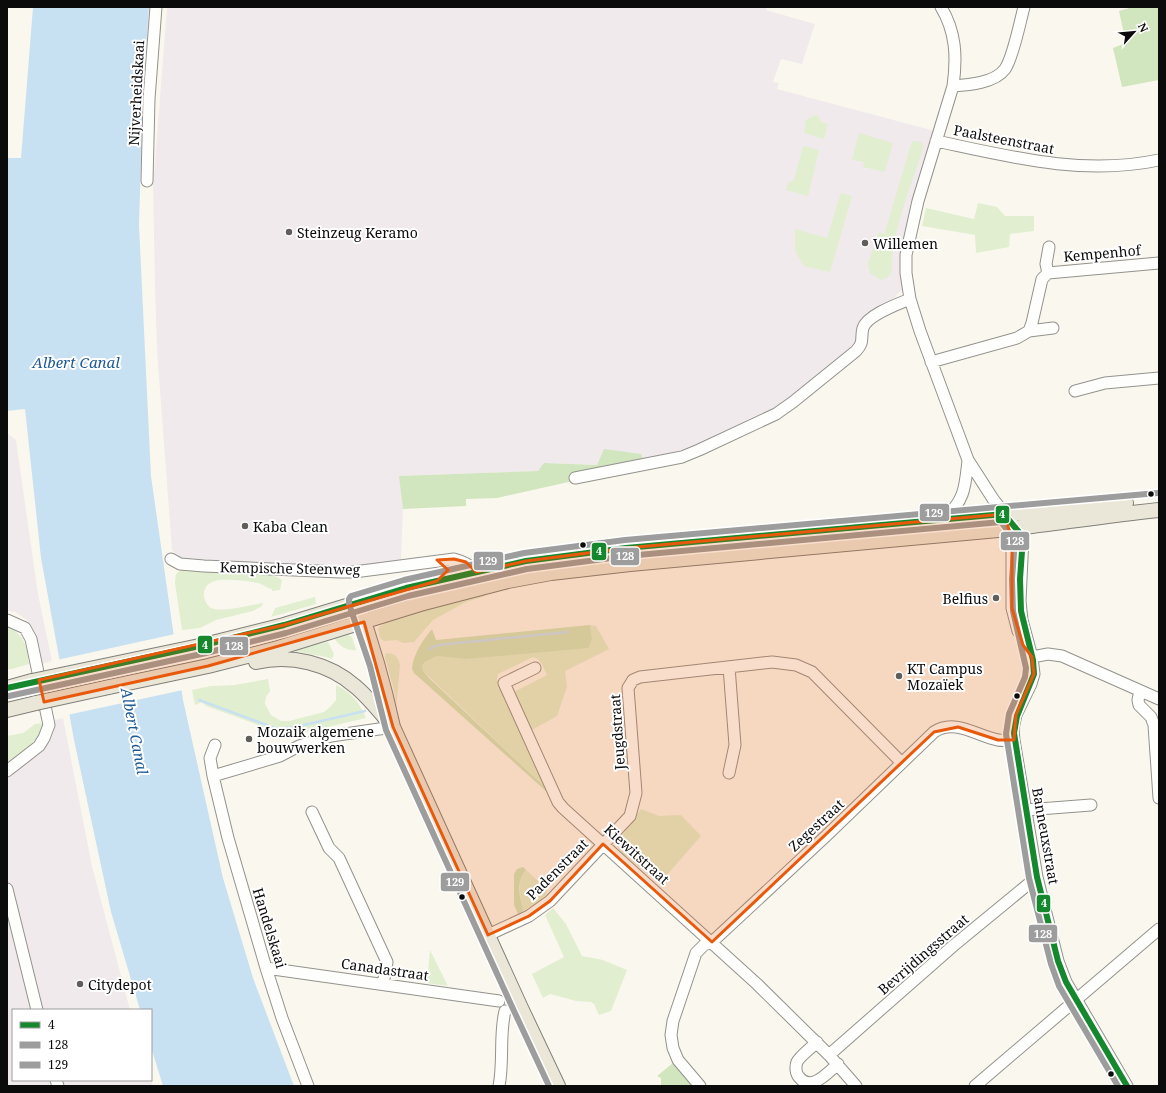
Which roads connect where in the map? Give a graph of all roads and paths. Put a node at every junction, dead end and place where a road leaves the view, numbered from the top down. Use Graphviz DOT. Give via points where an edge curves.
graph roads {
  1 [pos="156,7"];
  2 [pos="941,7"];
  3 [pos="1024,7"];
  4 [pos="953,86"];
  5 [pos="936,141"];
  6 [pos="1159,160"];
  7 [pos="147,181"];
  8 [pos="1049,247"];
  9 [pos="1159,263"];
  10 [pos="1048,273"];
  11 [pos="910,298"];
  12 [pos="1053,328"];
  13 [pos="1029,331"];
  14 [pos="931,362"];
  15 [pos="1159,378"];
  16 [pos="1075,390"];
  17 [pos="968,460"];
  18 [pos="576,478"];
  19 [pos="1159,501"];
  20 [pos="1159,510"];
  21 [pos="1004,514"];
  22 [pos="943,520"];
  23 [pos="1012,528"];
  24 [pos="171,559"];
  25 [pos="438,560"];
  26 [pos="476,572"];
  27 [pos="437,581"];
  28 [pos="479,588"];
  29 [pos="357,602"];
  30 [pos="7,620"];
  31 [pos="364,622"];
  32 [pos="1032,657"];
  33 [pos="208,666"];
  34 [pos="729,667"];
  35 [pos="535,668"];
  36 [pos="7,688"];
  37 [pos="1140,691"];
  38 [pos="1159,699"];
  39 [pos="7,710"];
  40 [pos="393,727"];
  41 [pos="1014,740"];
  42 [pos="215,745"];
  43 [pos="902,763"];
  44 [pos="7,771"];
  45 [pos="729,773"];
  46 [pos="213,776"];
  47 [pos="1159,798"];
  48 [pos="1091,805"];
  49 [pos="1026,810"];
  50 [pos="312,812"];
  51 [pos="603,844"];
  52 [pos="1038,877"];
  53 [pos="7,889"];
  54 [pos="1159,929"];
  55 [pos="488,935"];
  56 [pos="712,942"];
  57 [pos="266,968"];
  58 [pos="383,984"];
  59 [pos="1076,998"];
  60 [pos="37,1009"];
  61 [pos="817,1042"];
  62 [pos="829,1055"];
  63 [pos="838,1064"];
  64 [pos="308,1086"];
  65 [pos="499,1086"];
  66 [pos="558,1086"];
  67 [pos="700,1086"];
  68 [pos="856,1086"];
  69 [pos="975,1086"];
  70 [pos="1127,1086"];
  1 -- 7 [label="street, Nijverheidskaai" via="149,99"];
  2 -- 4 [label="street" via="950,26 955,47 956,67"];
  3 -- 4 [label="street" via="1005,70 984,81"];
  4 -- 5 [label="street"];
  5 -- 6 [label="street, Paalsteenstraat" via="1034,162 1065,165 1099,166"];
  5 -- 11 [label="street, Paalsteenstraat" via="918,201 906,255"];
  8 -- 10 [label="street, Kempenhof" via="1046,264"];
  9 -- 10 [label="street, Kempenhof"];
  10 -- 13 [label="street, Kempenhof" via="1042,279"];
  11 -- 14 [label="street, Paalsteenstraat"];
  11 -- 18 [label="street" via="867,322 863,328 862,345 776,414 682,457"];
  12 -- 13 [label="street"];
  13 -- 14 [label="street" via="1017,338"];
  14 -- 17 [label="street, Paalsteenstraat"];
  15 -- 16 [label="street" via="1105,383"];
  17 -- 21 [label="street, Paalsteenstraat"];
  17 -- 22 [label="street, Paalsteenstraat" via="961,500"];
  19 -- 21 [label="main road"];
  20 -- 23 [label="main road"];
  21 -- 22 [label="main road"];
  21 -- 23 [label="street, Paalsteenstraat"];
  22 -- 26 [label="main road" via="626,548 526,561"];
  23 -- 28 [label="main road" via="550,573"];
  23 -- 32 [label="street, Banneuxstraat" via="1012,608 1023,645"];
  24 -- 25 [label="street, Kempische Steenweg" via="180,564 204,566 340,572"];
  25 -- 26 [label="street, Kempische Steenweg" via="454,559 466,562"];
  25 -- 27 [label="street" via="445,567 445,573"];
  26 -- 27 [label="main road"];
  26 -- 28 [label="street"];
  27 -- 29 [label="main road"];
  28 -- 31 [label="main road"];
  29 -- 31 [label="main road"];
  29 -- 36 [label="main road, bridge" via="284,625 204,645"];
  30 -- 44 [label="street" via="25,628 31,639 49,725 39,746"];
  31 -- 33 [label="main road"];
  31 -- 40 [label="main road" via="386,692"];
  32 -- 37 [label="street" via="1048,654 1062,656"];
  32 -- 41 [label="street, Banneuxstraat" via="1034,674 1016,715"];
  33 -- 39 [label="main road, bridge"];
  33 -- 40 [label="main road" via="236,667 273,659 310,662 341,676 356,687"];
  34 -- 43 [label="street, Jeugdstraat" via="772,662 796,665 812,672"];
  34 -- 45 [label="street" via="736,745"];
  34 -- 51 [label="street, Jeugdstraat" via="640,676 633,680 628,688 636,793 630,816"];
  35 -- 51 [label="street, Kiewitstraat" via="504,683 558,802"];
  37 -- 38 [label="street"];
  37 -- 47 [label="street" via="1139,705 1151,717 1154,725"];
  40 -- 46 [label="street" via="331,736 299,746 280,756"];
  40 -- 55 [label="main road"];
  41 -- 43 [label="street, Zegestraat" via="998,740 948,726 934,732"];
  41 -- 49 [label="street, Banneuxstraat"];
  42 -- 46 [label="street, Handelskaai" via="210,758"];
  43 -- 56 [label="street, Zegestraat"];
  46 -- 57 [label="street, Handelskaai" via="228,838"];
  48 -- 49 [label="street"];
  49 -- 52 [label="street, Banneuxstraat"];
  50 -- 58 [label="street" via="329,848 339,858 387,962"];
  51 -- 55 [label="street, Padenstraat" via="550,901 529,916"];
  51 -- 56 [label="street, Kiewitstraat"];
  52 -- 59 [label="street, Banneuxstraat" via="1058,961"];
  52 -- 62 [label="street, Bevrijdingsstraat" via="953,946"];
  53 -- 60 [label="street"];
  54 -- 59 [label="street"];
  55 -- 66 [label="main road"];
  56 -- 61 [label="street, Kiewitstraat"];
  56 -- 67 [label="street, Zegestraat" via="696,953 673,1021 671,1035 678,1060"];
  57 -- 58 [label="street, Canadastraat"];
  57 -- 64 [label="street, Handelskaai"];
  58 -- 65 [label="street, Canadastraat" via="502,1006"];
  59 -- 69 [label="street"];
  59 -- 70 [label="street, Banneuxstraat"];
  61 -- 62 [label="street, Kiewitstraat"];
  61 -- 63 [label="street" via="797,1062 798,1076 804,1082 818,1081"];
  62 -- 63 [label="street, Kiewitstraat"];
  63 -- 68 [label="street, Kiewitstraat"];
}
